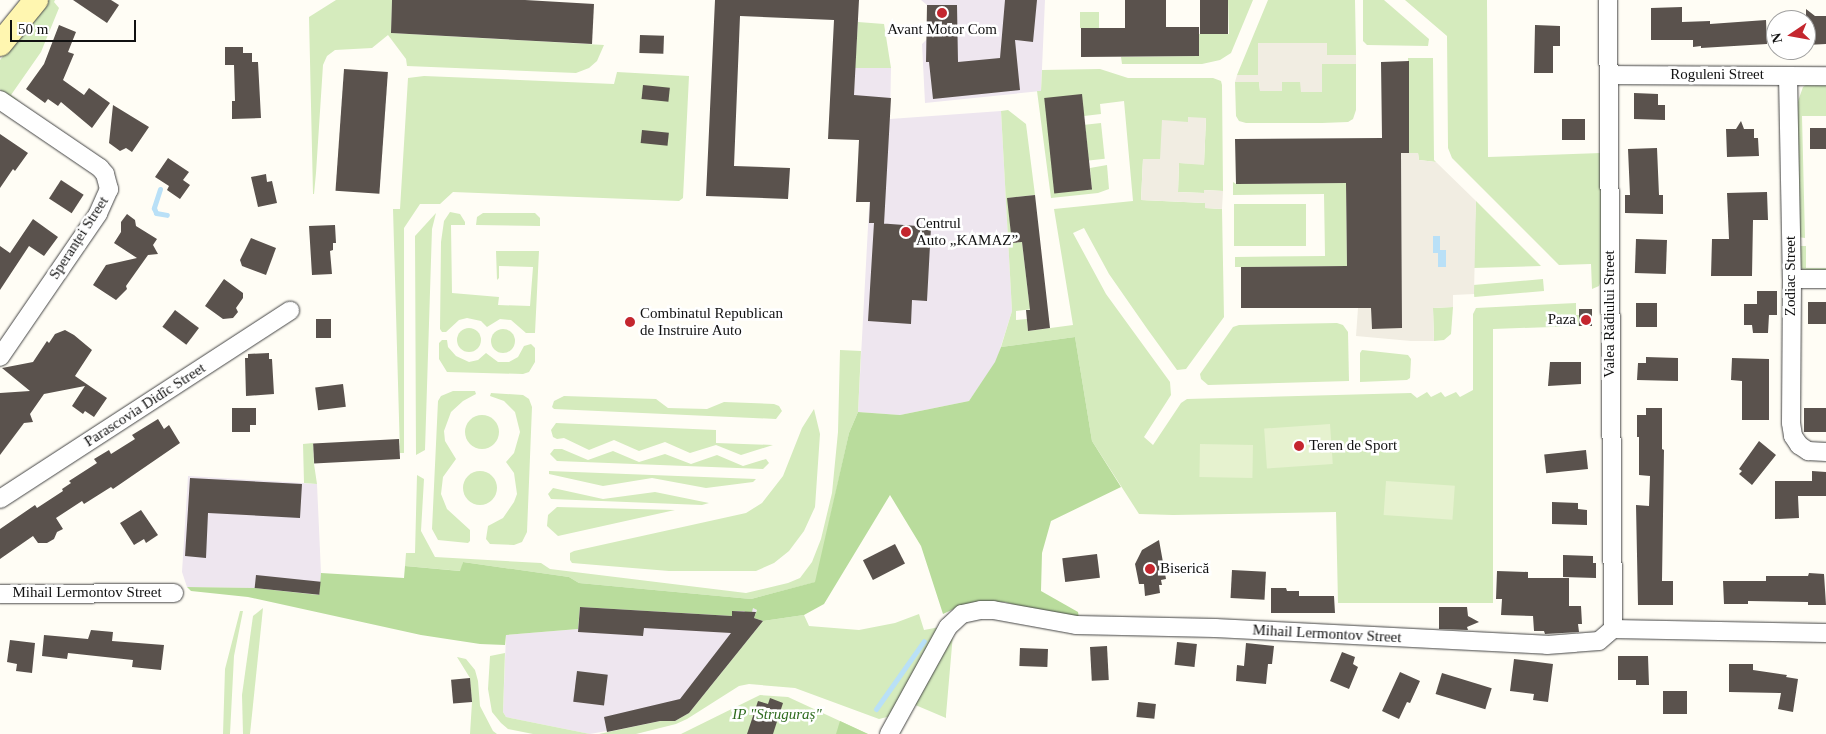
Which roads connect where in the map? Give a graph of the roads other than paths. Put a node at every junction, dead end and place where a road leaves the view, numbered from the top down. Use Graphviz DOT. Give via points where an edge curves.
graph roads {
  1 [pos="36,0"];
  2 [pos="1608,0"];
  3 [pos="0,44"];
  4 [pos="1609,75"];
  5 [pos="1788,76"];
  6 [pos="1826,76"];
  7 [pos="0,100"];
  8 [pos="1792,279"];
  9 [pos="1826,279"];
  10 [pos="290,311"];
  11 [pos="0,357"];
  12 [pos="1826,452"];
  13 [pos="0,499"];
  14 [pos="174,593"];
  15 [pos="0,594"];
  16 [pos="1613,629"];
  17 [pos="1826,633"];
  18 [pos="893,733"];
  1 -- 3 [label="street"];
  2 -- 4 [label="street, Valea Rădiului Street"];
  4 -- 5 [label="street, Roguleni Street"];
  4 -- 16 [label="street, Valea Rădiului Street"];
  5 -- 6 [label="street, Roguleni Street"];
  5 -- 8 [label="street, Zodiac Street"];
  7 -- 11 [label="street, Speranței Street" via="100,168 109,189 98,214"];
  8 -- 9 [label="street"];
  8 -- 12 [label="street, Zodiac Street" via="1793,436 1808,451"];
  10 -- 13 [label="street, Parascovia Didîc Street"];
  14 -- 15 [label="street, Mihail Lermontov Street"];
  16 -- 17 [label="street"];
  16 -- 18 [label="street, Mihail Lermontov Street" via="1599,642 1537,645 1216,628 1076,625 981,610 962,614 948,627"];
}
